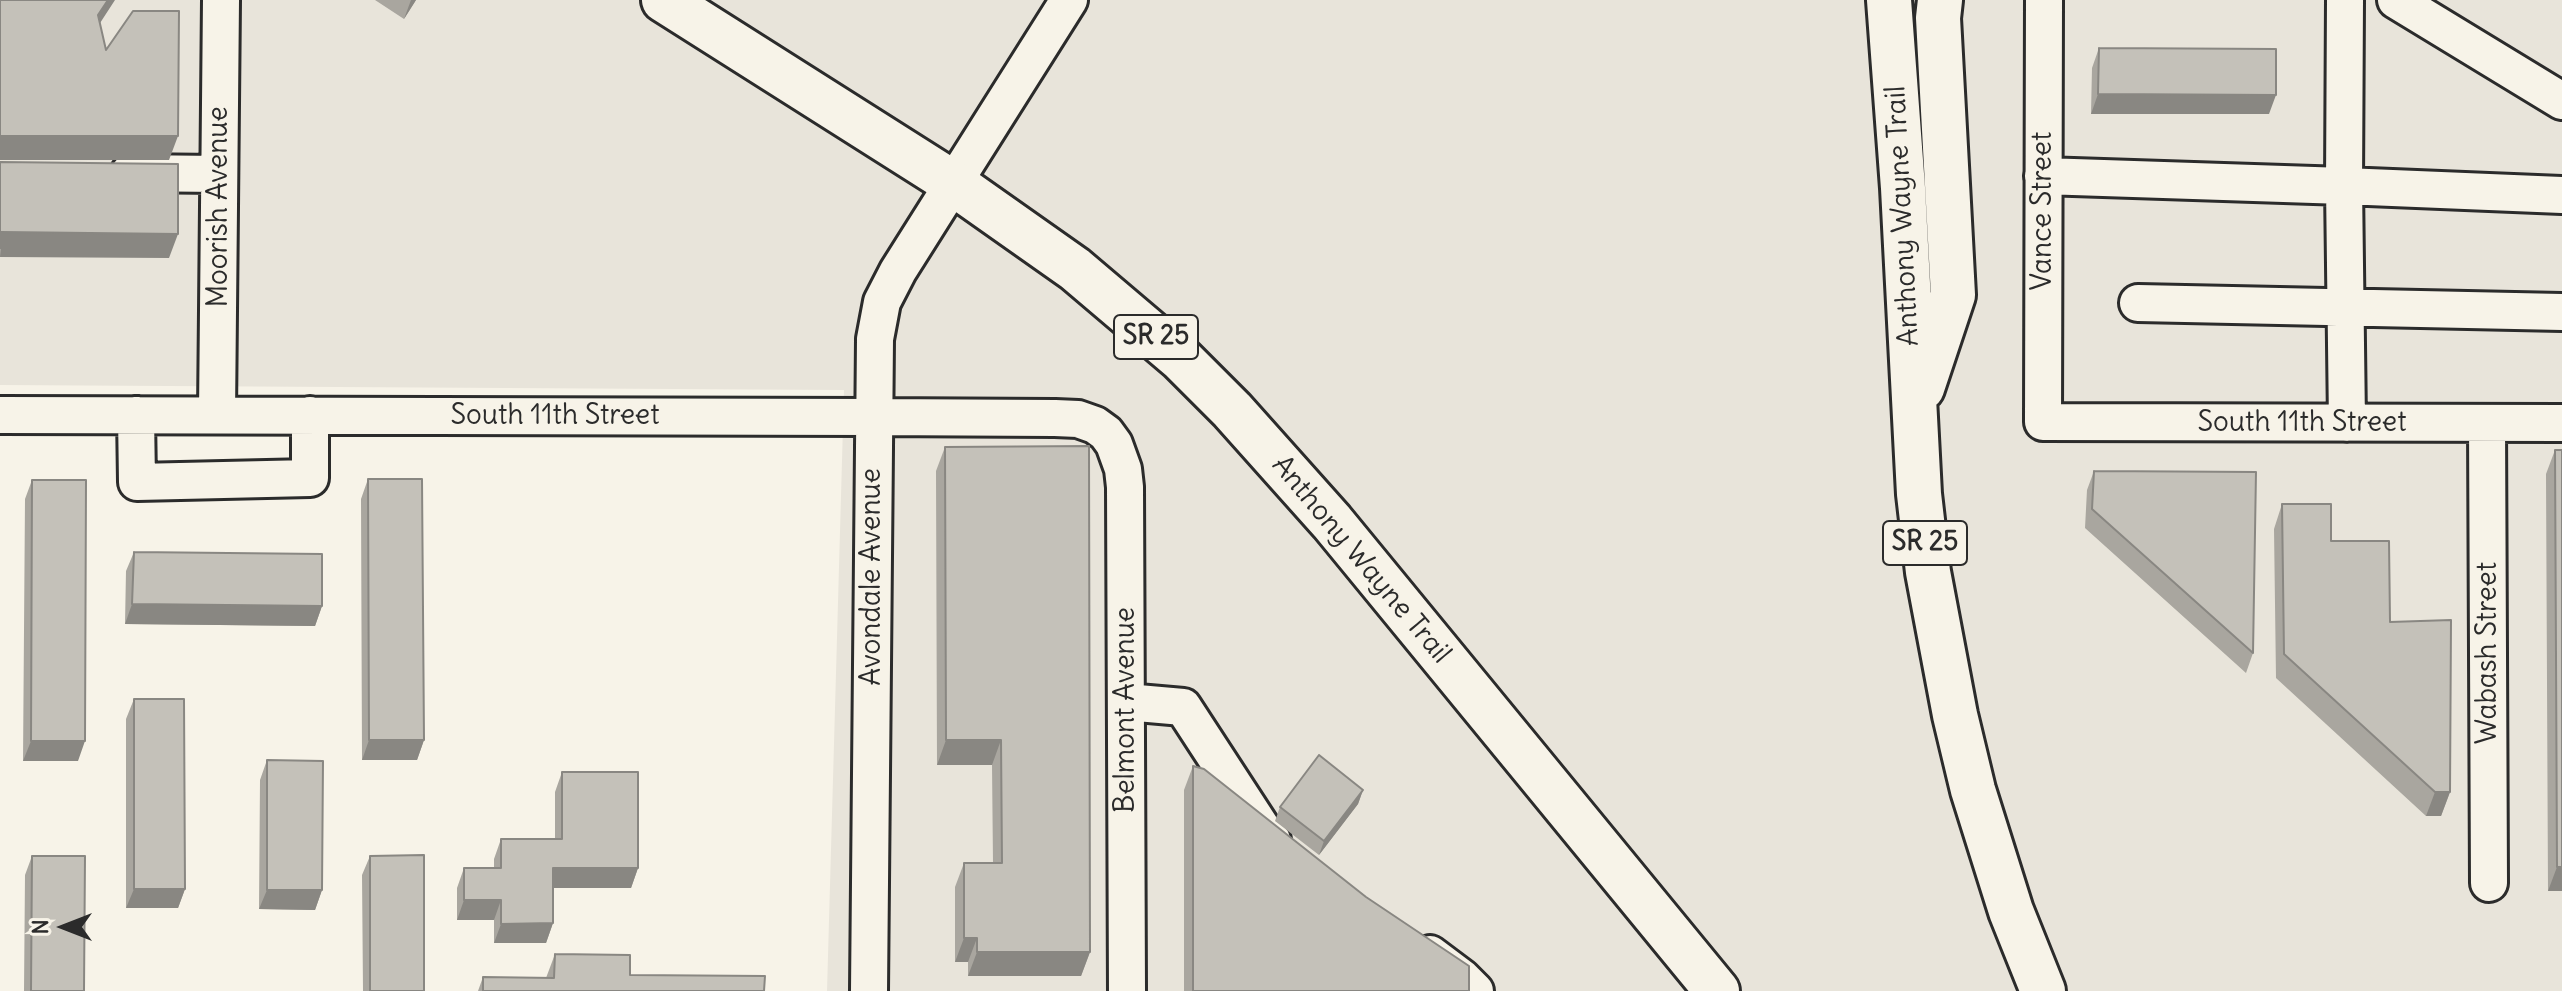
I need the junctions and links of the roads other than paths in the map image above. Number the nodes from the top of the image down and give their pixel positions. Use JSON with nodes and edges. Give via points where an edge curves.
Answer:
{"nodes":[{"id":1,"x":221,"y":0,"type":"edge"},
{"id":2,"x":664,"y":0,"type":"edge"},
{"id":3,"x":1069,"y":0,"type":"edge"},
{"id":4,"x":1889,"y":0,"type":"edge"},
{"id":5,"x":1940,"y":0,"type":"edge"},
{"id":6,"x":2044,"y":0,"type":"edge"},
{"id":7,"x":2345,"y":0,"type":"edge"},
{"id":8,"x":2396,"y":0,"type":"edge"},
{"id":9,"x":2562,"y":101,"type":"edge"},
{"id":10,"x":94,"y":173,"type":"edge"},
{"id":11,"x":219,"y":174,"type":"junction"},
{"id":12,"x":2043,"y":176,"type":"junction"},
{"id":13,"x":953,"y":183,"type":"junction"},
{"id":14,"x":2344,"y":186,"type":"junction"},
{"id":15,"x":2562,"y":195,"type":"edge"},
{"id":16,"x":2138,"y":303,"type":"dead end"},
{"id":17,"x":2345,"y":307,"type":"junction"},
{"id":18,"x":2562,"y":312,"type":"edge"},
{"id":19,"x":1915,"y":409,"type":"junction"},
{"id":20,"x":217,"y":414,"type":"junction"},
{"id":21,"x":0,"y":415,"type":"edge"},
{"id":22,"x":136,"y":415,"type":"junction"},
{"id":23,"x":310,"y":415,"type":"junction"},
{"id":24,"x":873,"y":417,"type":"junction"},
{"id":25,"x":2043,"y":422,"type":"joint"},
{"id":26,"x":2347,"y":423,"type":"junction"},
{"id":27,"x":2487,"y":423,"type":"junction"},
{"id":28,"x":2562,"y":423,"type":"edge"},
{"id":29,"x":1106,"y":433,"type":"joint"},
{"id":30,"x":1126,"y":702,"type":"junction"},
{"id":31,"x":1305,"y":864,"type":"edge"},
{"id":32,"x":2489,"y":883,"type":"dead end"},
{"id":33,"x":1403,"y":935,"type":"edge"},
{"id":34,"x":869,"y":991,"type":"edge"},
{"id":35,"x":1127,"y":991,"type":"edge"},
{"id":36,"x":1475,"y":991,"type":"edge"},
{"id":37,"x":1717,"y":991,"type":"edge"},
{"id":38,"x":2043,"y":991,"type":"edge"}],
"edges":[{"from":1,"to":11,"type":"street","name":"Moorish Avenue"},
{"from":2,"to":13,"type":"main road","number":"SR 25"},
{"from":3,"to":13,"type":"street","name":"Avondale Avenue"},
{"from":4,"to":19,"type":"main road","name":"Anthony Wayne Trail","number":"SR 25"},
{"from":5,"to":19,"type":"main road","via":[[1953,295]]},
{"from":6,"to":12,"type":"street","name":"Vance Street"},
{"from":7,"to":14,"type":"street"},
{"from":8,"to":9,"type":"street"},
{"from":10,"to":11,"type":"street"},
{"from":11,"to":20,"type":"street","name":"Moorish Avenue"},
{"from":12,"to":14,"type":"street"},
{"from":12,"to":25,"type":"street","name":"Vance Street"},
{"from":13,"to":24,"type":"street","name":"Avondale Avenue","via":[[882,302],[875,339]]},
{"from":13,"to":37,"type":"main road","name":"Anthony Wayne Trail","number":"SR 25","via":[[1120,305],[1232,410],[1332,522]]},
{"from":14,"to":15,"type":"street"},
{"from":14,"to":17,"type":"street"},
{"from":16,"to":17,"type":"street"},
{"from":17,"to":18,"type":"street"},
{"from":17,"to":26,"type":"street"},
{"from":19,"to":38,"type":"main road","name":"Anthony Wayne Trail","number":"SR 25","via":[[1928,572],[1955,715],[1992,852]]},
{"from":20,"to":22,"type":"street","name":"South 11th Street"},
{"from":20,"to":23,"type":"street","name":"South 11th Street"},
{"from":21,"to":22,"type":"street","name":"South 11th Street"},
{"from":22,"to":23,"type":"street","via":[[137,482],[310,478]]},
{"from":23,"to":24,"type":"street","name":"South 11th Street"},
{"from":24,"to":29,"type":"street","name":"South 11th Street","via":[[1078,419]]},
{"from":24,"to":34,"type":"street","name":"Avondale Avenue"},
{"from":25,"to":26,"type":"street","name":"South 11th Street"},
{"from":26,"to":27,"type":"street","name":"South 11th Street"},
{"from":27,"to":28,"type":"street","name":"South 11th Street"},
{"from":27,"to":32,"type":"street","name":"Wabash Street"},
{"from":29,"to":30,"type":"street","name":"Belmont Avenue","via":[[1120,459],[1125,487]]},
{"from":30,"to":31,"type":"street","via":[[1183,707],[1267,836]]},
{"from":30,"to":35,"type":"street","name":"Belmont Avenue"},
{"from":33,"to":36,"type":"street"}]}
